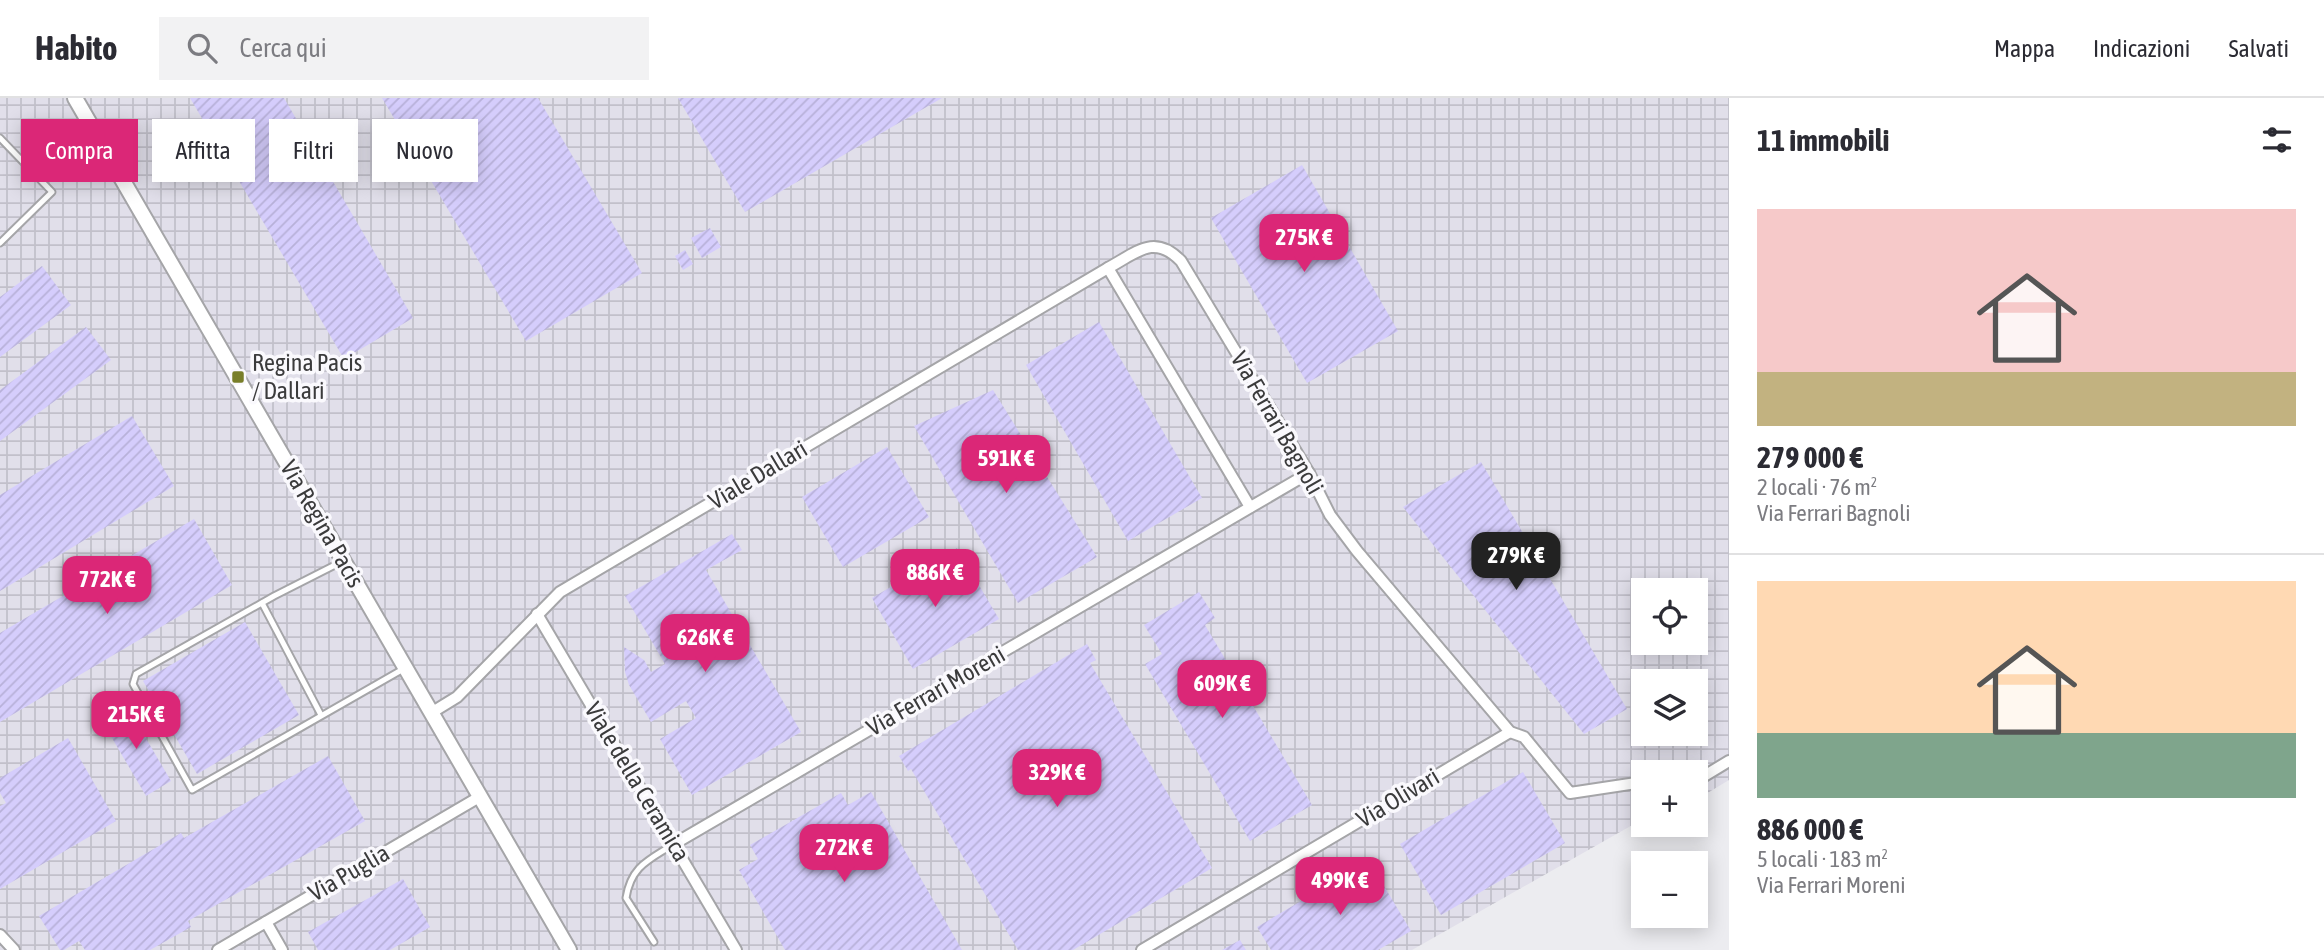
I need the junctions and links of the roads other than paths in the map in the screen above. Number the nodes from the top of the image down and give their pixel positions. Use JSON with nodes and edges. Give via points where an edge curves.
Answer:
{"nodes":[{"id":1,"x":75,"y":98,"type":"edge"},
{"id":2,"x":0,"y":138,"type":"edge"},
{"id":3,"x":0,"y":243,"type":"edge"},
{"id":4,"x":1108,"y":268,"type":"junction"},
{"id":5,"x":1309,"y":473,"type":"junction"},
{"id":6,"x":1250,"y":507,"type":"junction"},
{"id":7,"x":343,"y":561,"type":"junction"},
{"id":8,"x":262,"y":603,"type":"junction"},
{"id":9,"x":537,"y":614,"type":"junction"},
{"id":10,"x":405,"y":668,"type":"junction"},
{"id":11,"x":431,"y":713,"type":"junction"},
{"id":12,"x":321,"y":715,"type":"junction"},
{"id":13,"x":1510,"y":732,"type":"junction"},
{"id":14,"x":1729,"y":761,"type":"edge"},
{"id":15,"x":1708,"y":774,"type":"edge"},
{"id":16,"x":1631,"y":784,"type":"edge"},
{"id":17,"x":481,"y":796,"type":"junction"},
{"id":18,"x":674,"y":845,"type":"junction"},
{"id":19,"x":266,"y":922,"type":"junction"},
{"id":20,"x":0,"y":935,"type":"edge"},
{"id":21,"x":654,"y":942,"type":"dead end"},
{"id":22,"x":15,"y":950,"type":"edge"},
{"id":23,"x":218,"y":950,"type":"edge"},
{"id":24,"x":282,"y":950,"type":"edge"},
{"id":25,"x":569,"y":950,"type":"edge"},
{"id":26,"x":736,"y":950,"type":"edge"},
{"id":27,"x":1142,"y":950,"type":"edge"}],
"edges":[{"from":1,"to":7,"type":"street","name":"Via Regina Pacis"},
{"from":2,"to":3,"type":"lane","via":[[52,192]]},
{"from":4,"to":5,"type":"street","name":"Via Ferrari Bagnoli","via":[[1149,246],[1162,246],[1181,261]]},
{"from":4,"to":6,"type":"street"},
{"from":4,"to":9,"type":"street","name":"Viale Dallari","via":[[560,592]]},
{"from":5,"to":6,"type":"street","name":"Via Ferrari Moreni"},
{"from":5,"to":13,"type":"street","name":"Via Ferrari Bagnoli","via":[[1330,515],[1357,551]]},
{"from":6,"to":18,"type":"street","name":"Via Ferrari Moreni"},
{"from":7,"to":8,"type":"lane"},
{"from":7,"to":10,"type":"street","name":"Via Regina Pacis"},
{"from":8,"to":12,"type":"lane"},
{"from":8,"to":12,"type":"lane","via":[[136,674],[133,684],[192,790]]},
{"from":9,"to":11,"type":"street","name":"Viale Dallari","via":[[457,697]]},
{"from":9,"to":18,"type":"street","name":"Viale della Ceramica"},
{"from":10,"to":11,"type":"street","name":"Via Regina Pacis"},
{"from":10,"to":12,"type":"lane"},
{"from":11,"to":17,"type":"street","name":"Via Regina Pacis"},
{"from":13,"to":16,"type":"street","name":"Via Ferrari Bagnoli","via":[[1524,737],[1570,793]]},
{"from":13,"to":27,"type":"street","name":"Via Olivari"},
{"from":14,"to":15,"type":"street"},
{"from":17,"to":19,"type":"street","name":"Via Puglia"},
{"from":17,"to":25,"type":"street","name":"Via Regina Pacis"},
{"from":18,"to":21,"type":"lane","name":"Via Ferrari Moreni","via":[[634,872],[628,885],[626,898]]},
{"from":18,"to":26,"type":"street","name":"Viale della Ceramica"},
{"from":19,"to":23,"type":"street","name":"Via Puglia"},
{"from":19,"to":24,"type":"street"},
{"from":20,"to":22,"type":"street"}]}
